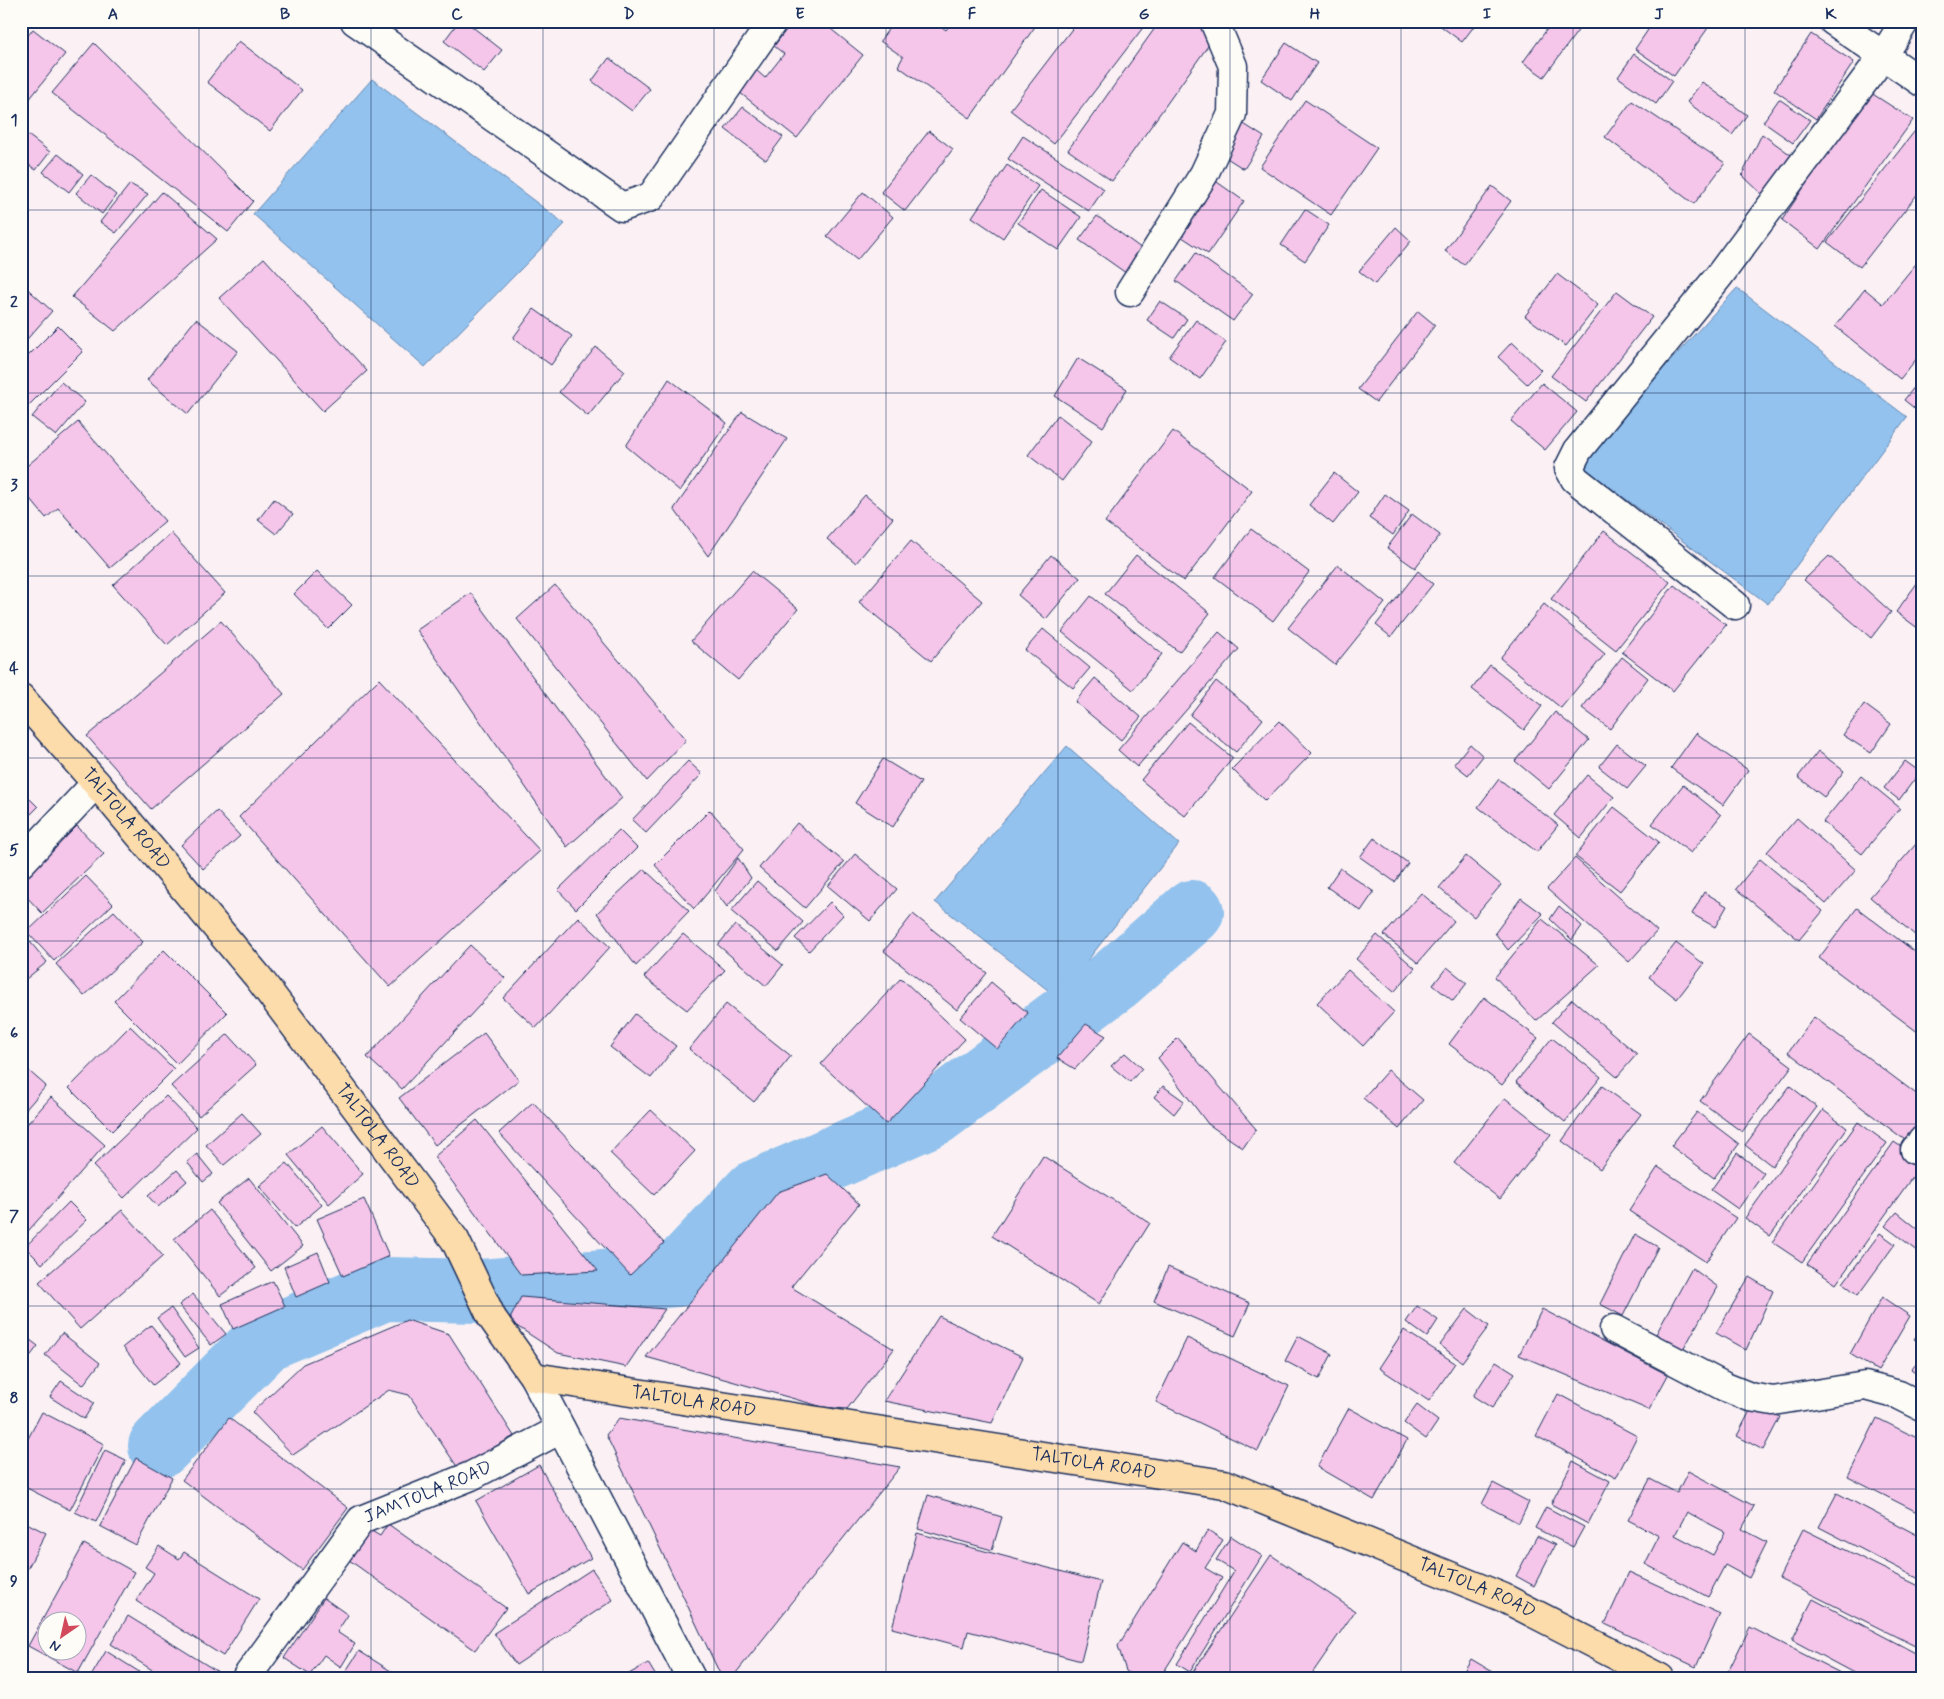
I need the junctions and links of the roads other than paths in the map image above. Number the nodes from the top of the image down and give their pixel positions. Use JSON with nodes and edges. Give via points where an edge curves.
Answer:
{"nodes":[{"id":1,"x":355,"y":21,"type":"edge"},
{"id":2,"x":773,"y":21,"type":"edge"},
{"id":3,"x":1214,"y":21,"type":"edge"},
{"id":4,"x":1833,"y":21,"type":"edge"},
{"id":5,"x":1906,"y":21,"type":"edge"},
{"id":6,"x":1883,"y":56,"type":"junction"},
{"id":7,"x":1923,"y":83,"type":"edge"},
{"id":8,"x":1130,"y":292,"type":"dead end"},
{"id":9,"x":1735,"y":605,"type":"dead end"},
{"id":10,"x":21,"y":698,"type":"edge"},
{"id":11,"x":96,"y":783,"type":"junction"},
{"id":12,"x":21,"y":862,"type":"edge"},
{"id":13,"x":1614,"y":1329,"type":"dead end"},
{"id":14,"x":534,"y":1377,"type":"junction"},
{"id":15,"x":1923,"y":1407,"type":"edge"},
{"id":16,"x":561,"y":1429,"type":"junction"},
{"id":17,"x":246,"y":1678,"type":"edge"},
{"id":18,"x":691,"y":1678,"type":"edge"},
{"id":19,"x":1660,"y":1678,"type":"edge"}],
"edges":[{"from":1,"to":2,"type":"street","via":[[622,207],[651,197]]},
{"from":3,"to":8,"type":"street","via":[[1233,66],[1232,114],[1204,174]]},
{"from":4,"to":6,"type":"street"},
{"from":5,"to":6,"type":"street"},
{"from":6,"to":7,"type":"street"},
{"from":6,"to":9,"type":"street","via":[[1719,276],[1578,450],[1569,468],[1575,479]]},
{"from":10,"to":11,"type":"main road","name":"TALTOLA ROAD"},
{"from":11,"to":12,"type":"street"},
{"from":11,"to":14,"type":"main road","name":"TALTOLA ROAD","via":[[258,977],[455,1240],[492,1318]]},
{"from":13,"to":15,"type":"street","via":[[1750,1397],[1773,1401],[1865,1386],[1899,1395]]},
{"from":14,"to":16,"type":"street"},
{"from":14,"to":19,"type":"main road","name":"TALTOLA ROAD","via":[[1224,1484],[1502,1597]]},
{"from":16,"to":17,"type":"street","name":"JAMTOLA ROAD","via":[[471,1476],[361,1520]]},
{"from":16,"to":18,"type":"street"}]}
